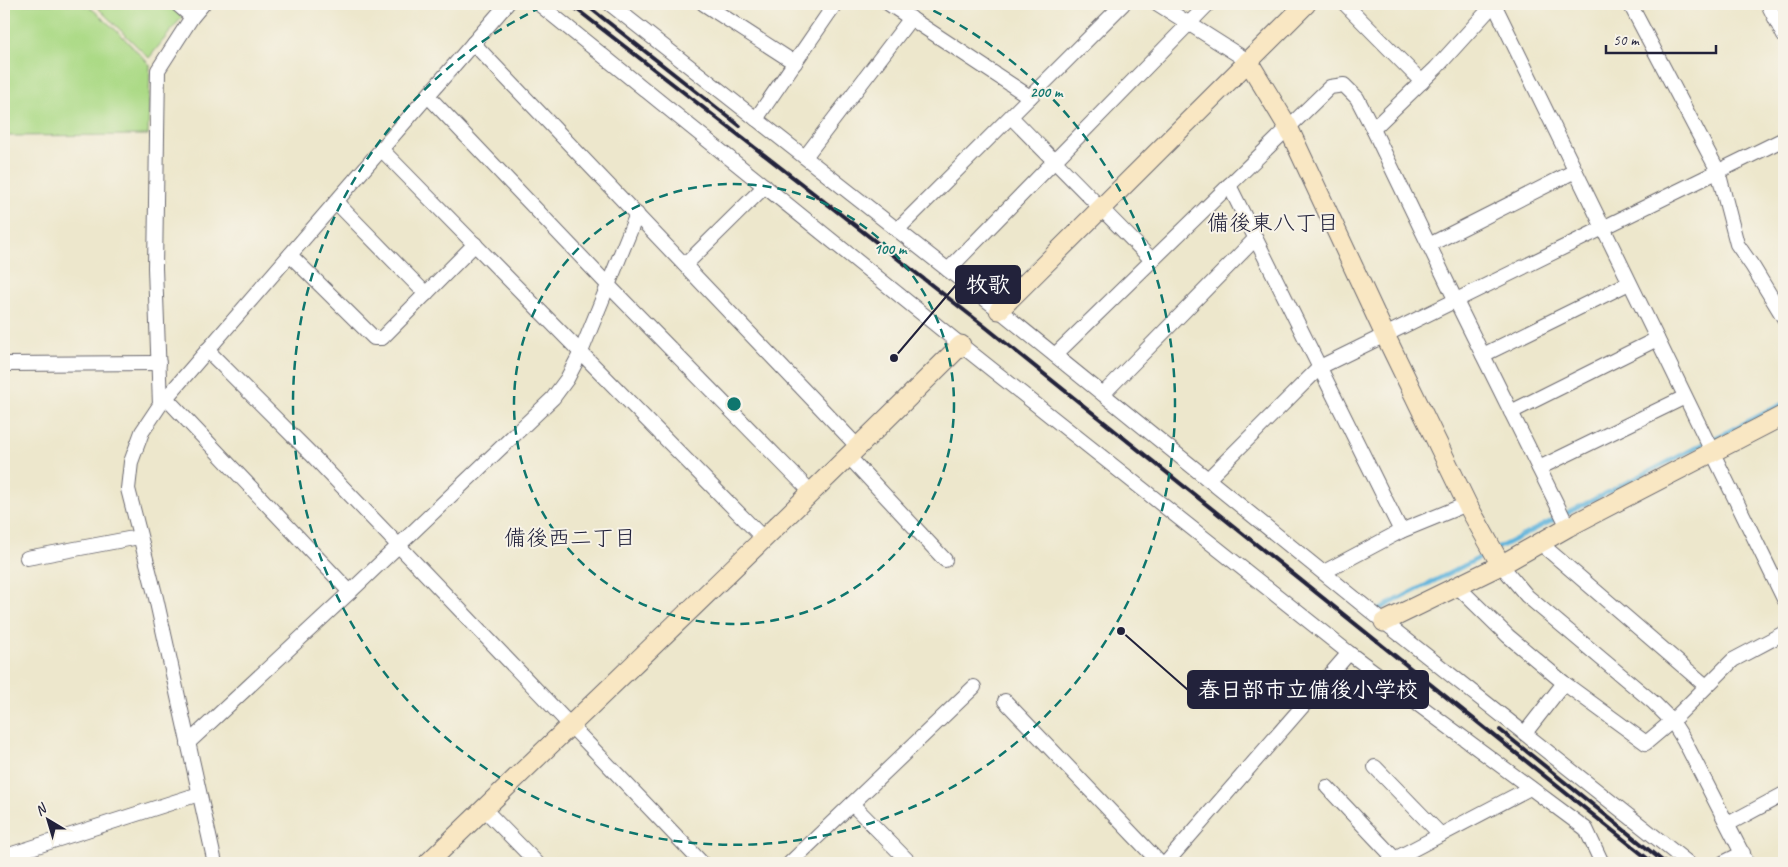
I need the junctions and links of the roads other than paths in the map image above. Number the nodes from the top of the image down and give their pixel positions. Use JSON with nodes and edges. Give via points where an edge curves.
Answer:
{"nodes":[{"id":1,"x":177,"y":4,"type":"edge"},
{"id":2,"x":203,"y":4,"type":"edge"},
{"id":3,"x":507,"y":4,"type":"edge"},
{"id":4,"x":539,"y":4,"type":"edge"},
{"id":5,"x":610,"y":4,"type":"edge"},
{"id":6,"x":704,"y":4,"type":"edge"},
{"id":7,"x":835,"y":4,"type":"edge"},
{"id":8,"x":889,"y":4,"type":"edge"},
{"id":9,"x":1123,"y":4,"type":"edge"},
{"id":10,"x":1158,"y":4,"type":"edge"},
{"id":11,"x":1208,"y":4,"type":"edge"},
{"id":12,"x":1306,"y":4,"type":"edge"},
{"id":13,"x":1345,"y":4,"type":"edge"},
{"id":14,"x":1494,"y":4,"type":"edge"},
{"id":15,"x":1630,"y":4,"type":"edge"},
{"id":16,"x":1768,"y":4,"type":"edge"},
{"id":17,"x":192,"y":17,"type":"junction"},
{"id":18,"x":910,"y":18,"type":"junction"},
{"id":19,"x":1188,"y":24,"type":"junction"},
{"id":20,"x":1784,"y":36,"type":"edge"},
{"id":21,"x":473,"y":43,"type":"junction"},
{"id":22,"x":1248,"y":62,"type":"junction"},
{"id":23,"x":795,"y":63,"type":"junction"},
{"id":24,"x":1422,"y":82,"type":"junction"},
{"id":25,"x":428,"y":96,"type":"junction"},
{"id":26,"x":1030,"y":97,"type":"junction"},
{"id":27,"x":1011,"y":116,"type":"junction"},
{"id":28,"x":756,"y":119,"type":"junction"},
{"id":29,"x":1288,"y":127,"type":"junction"},
{"id":30,"x":1373,"y":129,"type":"junction"},
{"id":31,"x":1784,"y":139,"type":"edge"},
{"id":32,"x":382,"y":149,"type":"junction"},
{"id":33,"x":805,"y":158,"type":"junction"},
{"id":34,"x":1054,"y":162,"type":"junction"},
{"id":35,"x":1576,"y":171,"type":"junction"},
{"id":36,"x":1718,"y":171,"type":"junction"},
{"id":37,"x":1229,"y":185,"type":"junction"},
{"id":38,"x":765,"y":186,"type":"junction"},
{"id":39,"x":336,"y":202,"type":"junction"},
{"id":40,"x":1100,"y":209,"type":"junction"},
{"id":41,"x":637,"y":214,"type":"junction"},
{"id":42,"x":1603,"y":227,"type":"junction"},
{"id":43,"x":897,"y":230,"type":"junction"},
{"id":44,"x":1256,"y":238,"type":"junction"},
{"id":45,"x":475,"y":244,"type":"junction"},
{"id":46,"x":1429,"y":245,"type":"junction"},
{"id":47,"x":290,"y":255,"type":"junction"},
{"id":48,"x":1152,"y":260,"type":"junction"},
{"id":49,"x":685,"y":264,"type":"junction"},
{"id":50,"x":948,"y":270,"type":"junction"},
{"id":51,"x":1629,"y":283,"type":"junction"},
{"id":52,"x":608,"y":285,"type":"junction"},
{"id":53,"x":426,"y":294,"type":"junction"},
{"id":54,"x":1456,"y":301,"type":"junction"},
{"id":55,"x":998,"y":310,"type":"junction"},
{"id":56,"x":1784,"y":318,"type":"edge"},
{"id":57,"x":1385,"y":335,"type":"junction"},
{"id":58,"x":1657,"y":339,"type":"junction"},
{"id":59,"x":961,"y":345,"type":"junction"},
{"id":60,"x":207,"y":350,"type":"junction"},
{"id":61,"x":581,"y":352,"type":"junction"},
{"id":62,"x":1055,"y":355,"type":"junction"},
{"id":63,"x":1483,"y":355,"type":"junction"},
{"id":64,"x":158,"y":363,"type":"junction"},
{"id":65,"x":4,"y":364,"type":"edge"},
{"id":66,"x":1320,"y":367,"type":"junction"},
{"id":67,"x":1103,"y":394,"type":"junction"},
{"id":68,"x":1685,"y":397,"type":"junction"},
{"id":69,"x":163,"y":402,"type":"junction"},
{"id":70,"x":1511,"y":412,"type":"junction"},
{"id":71,"x":1784,"y":415,"type":"edge"},
{"id":72,"x":854,"y":452,"type":"junction"},
{"id":73,"x":1712,"y":452,"type":"junction"},
{"id":74,"x":1539,"y":468,"type":"junction"},
{"id":75,"x":1209,"y":478,"type":"junction"},
{"id":76,"x":812,"y":493,"type":"junction"},
{"id":77,"x":1467,"y":504,"type":"junction"},
{"id":78,"x":1568,"y":527,"type":"junction"},
{"id":79,"x":1401,"y":531,"type":"junction"},
{"id":80,"x":139,"y":537,"type":"junction"},
{"id":81,"x":764,"y":539,"type":"junction"},
{"id":82,"x":1540,"y":543,"type":"junction"},
{"id":83,"x":397,"y":545,"type":"junction"},
{"id":84,"x":27,"y":558,"type":"dead end"},
{"id":85,"x":945,"y":560,"type":"dead end"},
{"id":86,"x":1501,"y":565,"type":"junction"},
{"id":87,"x":1324,"y":572,"type":"junction"},
{"id":88,"x":1458,"y":586,"type":"junction"},
{"id":89,"x":350,"y":592,"type":"junction"},
{"id":90,"x":1784,"y":600,"type":"edge"},
{"id":91,"x":1384,"y":622,"type":"junction"},
{"id":92,"x":1784,"y":633,"type":"edge"},
{"id":93,"x":1349,"y":653,"type":"junction"},
{"id":94,"x":1564,"y":683,"type":"junction"},
{"id":95,"x":1706,"y":686,"type":"junction"},
{"id":96,"x":974,"y":688,"type":"dead end"},
{"id":97,"x":1005,"y":701,"type":"dead end"},
{"id":98,"x":1672,"y":721,"type":"junction"},
{"id":99,"x":569,"y":726,"type":"junction"},
{"id":100,"x":1525,"y":733,"type":"junction"},
{"id":101,"x":188,"y":743,"type":"junction"},
{"id":102,"x":1375,"y":767,"type":"dead end"},
{"id":103,"x":1328,"y":787,"type":"dead end"},
{"id":104,"x":1530,"y":788,"type":"junction"},
{"id":105,"x":199,"y":794,"type":"junction"},
{"id":106,"x":1784,"y":794,"type":"edge"},
{"id":107,"x":852,"y":804,"type":"junction"},
{"id":108,"x":484,"y":809,"type":"junction"},
{"id":109,"x":1728,"y":824,"type":"junction"},
{"id":110,"x":1441,"y":835,"type":"junction"},
{"id":111,"x":8,"y":854,"type":"edge"},
{"id":112,"x":1745,"y":858,"type":"edge"},
{"id":113,"x":1391,"y":861,"type":"edge"},
{"id":114,"x":215,"y":863,"type":"edge"},
{"id":115,"x":428,"y":863,"type":"edge"},
{"id":116,"x":537,"y":863,"type":"edge"},
{"id":117,"x":702,"y":863,"type":"edge"},
{"id":118,"x":790,"y":863,"type":"edge"},
{"id":119,"x":910,"y":863,"type":"edge"},
{"id":120,"x":1160,"y":863,"type":"edge"},
{"id":121,"x":1166,"y":863,"type":"edge"},
{"id":122,"x":1602,"y":863,"type":"edge"},
{"id":123,"x":1688,"y":863,"type":"edge"},
{"id":124,"x":1723,"y":863,"type":"edge"}],
"edges":[{"from":1,"to":17,"type":"street"},
{"from":2,"to":17,"type":"street"},
{"from":3,"to":21,"type":"street"},
{"from":4,"to":38,"type":"street"},
{"from":5,"to":28,"type":"street"},
{"from":6,"to":23,"type":"street"},
{"from":7,"to":23,"type":"street"},
{"from":8,"to":18,"type":"street"},
{"from":9,"to":26,"type":"street"},
{"from":10,"to":19,"type":"street"},
{"from":11,"to":19,"type":"street"},
{"from":12,"to":22,"type":"street"},
{"from":13,"to":24,"type":"street"},
{"from":14,"to":24,"type":"street"},
{"from":14,"to":35,"type":"street"},
{"from":15,"to":36,"type":"street"},
{"from":16,"to":20,"type":"street"},
{"from":17,"to":64,"type":"street","via":[[158,70],[155,268]]},
{"from":18,"to":26,"type":"street"},
{"from":18,"to":33,"type":"street"},
{"from":19,"to":22,"type":"street"},
{"from":19,"to":34,"type":"street"},
{"from":21,"to":25,"type":"street"},
{"from":21,"to":41,"type":"street"},
{"from":22,"to":29,"type":"street"},
{"from":22,"to":40,"type":"street"},
{"from":23,"to":28,"type":"street"},
{"from":24,"to":30,"type":"street"},
{"from":25,"to":32,"type":"street"},
{"from":25,"to":52,"type":"street"},
{"from":26,"to":27,"type":"street"},
{"from":27,"to":34,"type":"street"},
{"from":27,"to":43,"type":"street"},
{"from":28,"to":33,"type":"street"},
{"from":29,"to":30,"type":"street","via":[[1330,87],[1344,86],[1357,98]]},
{"from":29,"to":37,"type":"street"},
{"from":29,"to":57,"type":"street"},
{"from":30,"to":46,"type":"street"},
{"from":31,"to":36,"type":"street"},
{"from":32,"to":39,"type":"street"},
{"from":32,"to":45,"type":"street"},
{"from":33,"to":43,"type":"street"},
{"from":34,"to":40,"type":"street"},
{"from":34,"to":50,"type":"street"},
{"from":35,"to":42,"type":"street"},
{"from":35,"to":46,"type":"street"},
{"from":36,"to":42,"type":"street"},
{"from":36,"to":56,"type":"street","via":[[1737,244]]},
{"from":37,"to":44,"type":"street"},
{"from":37,"to":48,"type":"street"},
{"from":38,"to":49,"type":"street"},
{"from":38,"to":59,"type":"street"},
{"from":39,"to":47,"type":"street"},
{"from":39,"to":53,"type":"street"},
{"from":40,"to":48,"type":"street"},
{"from":40,"to":55,"type":"street"},
{"from":41,"to":49,"type":"street"},
{"from":41,"to":52,"type":"street"},
{"from":42,"to":51,"type":"street"},
{"from":42,"to":54,"type":"street"},
{"from":43,"to":50,"type":"street"},
{"from":44,"to":66,"type":"street"},
{"from":44,"to":67,"type":"street"},
{"from":45,"to":53,"type":"street"},
{"from":45,"to":61,"type":"street"},
{"from":46,"to":54,"type":"street"},
{"from":47,"to":53,"type":"street","via":[[374,338],[382,338]]},
{"from":47,"to":60,"type":"street"},
{"from":48,"to":62,"type":"street"},
{"from":49,"to":72,"type":"street"},
{"from":50,"to":55,"type":"street"},
{"from":51,"to":58,"type":"street"},
{"from":51,"to":63,"type":"street"},
{"from":52,"to":61,"type":"street"},
{"from":52,"to":76,"type":"street"},
{"from":54,"to":57,"type":"street"},
{"from":54,"to":63,"type":"street"},
{"from":55,"to":62,"type":"street"},
{"from":57,"to":66,"type":"street"},
{"from":57,"to":77,"type":"street"},
{"from":58,"to":68,"type":"street"},
{"from":58,"to":70,"type":"street"},
{"from":59,"to":72,"type":"street"},
{"from":59,"to":93,"type":"street"},
{"from":60,"to":69,"type":"street"},
{"from":60,"to":83,"type":"street"},
{"from":61,"to":81,"type":"street"},
{"from":61,"to":83,"type":"street","via":[[553,398]]},
{"from":62,"to":67,"type":"street"},
{"from":63,"to":70,"type":"street"},
{"from":64,"to":65,"type":"street"},
{"from":64,"to":69,"type":"street"},
{"from":66,"to":75,"type":"street"},
{"from":66,"to":79,"type":"street"},
{"from":67,"to":75,"type":"street"},
{"from":68,"to":73,"type":"street"},
{"from":68,"to":74,"type":"street"},
{"from":69,"to":80,"type":"street","via":[[142,432],[131,462],[128,489]]},
{"from":69,"to":89,"type":"street"},
{"from":70,"to":74,"type":"street"},
{"from":71,"to":73,"type":"street"},
{"from":72,"to":76,"type":"street"},
{"from":72,"to":85,"type":"street"},
{"from":73,"to":78,"type":"street"},
{"from":73,"to":90,"type":"street"},
{"from":74,"to":78,"type":"street"},
{"from":75,"to":87,"type":"street"},
{"from":76,"to":81,"type":"street"},
{"from":77,"to":79,"type":"street"},
{"from":77,"to":86,"type":"street"},
{"from":78,"to":82,"type":"street"},
{"from":79,"to":87,"type":"street"},
{"from":80,"to":84,"type":"street"},
{"from":80,"to":101,"type":"street"},
{"from":81,"to":99,"type":"street"},
{"from":82,"to":86,"type":"street"},
{"from":82,"to":95,"type":"street"},
{"from":83,"to":89,"type":"street"},
{"from":83,"to":99,"type":"street"},
{"from":86,"to":88,"type":"street"},
{"from":86,"to":98,"type":"street","via":[[1527,596]]},
{"from":87,"to":91,"type":"street"},
{"from":88,"to":91,"type":"street"},
{"from":88,"to":94,"type":"street","via":[[1508,636]]},
{"from":89,"to":101,"type":"street"},
{"from":91,"to":100,"type":"street"},
{"from":92,"to":95,"type":"street","via":[[1733,660]]},
{"from":93,"to":104,"type":"street"},
{"from":93,"to":121,"type":"street"},
{"from":94,"to":98,"type":"street","via":[[1646,743]]},
{"from":94,"to":100,"type":"street"},
{"from":95,"to":98,"type":"street"},
{"from":96,"to":107,"type":"street"},
{"from":97,"to":120,"type":"street"},
{"from":98,"to":109,"type":"street"},
{"from":99,"to":108,"type":"street"},
{"from":99,"to":117,"type":"street"},
{"from":100,"to":123,"type":"street"},
{"from":101,"to":105,"type":"street"},
{"from":102,"to":110,"type":"street"},
{"from":103,"to":113,"type":"street"},
{"from":104,"to":110,"type":"street"},
{"from":104,"to":122,"type":"street","via":[[1586,829]]},
{"from":105,"to":111,"type":"street"},
{"from":105,"to":114,"type":"street"},
{"from":106,"to":109,"type":"street"},
{"from":107,"to":118,"type":"street"},
{"from":107,"to":119,"type":"street"},
{"from":108,"to":115,"type":"street"},
{"from":108,"to":116,"type":"street"},
{"from":109,"to":112,"type":"street"},
{"from":110,"to":113,"type":"street"},
{"from":112,"to":124,"type":"street"}]}
